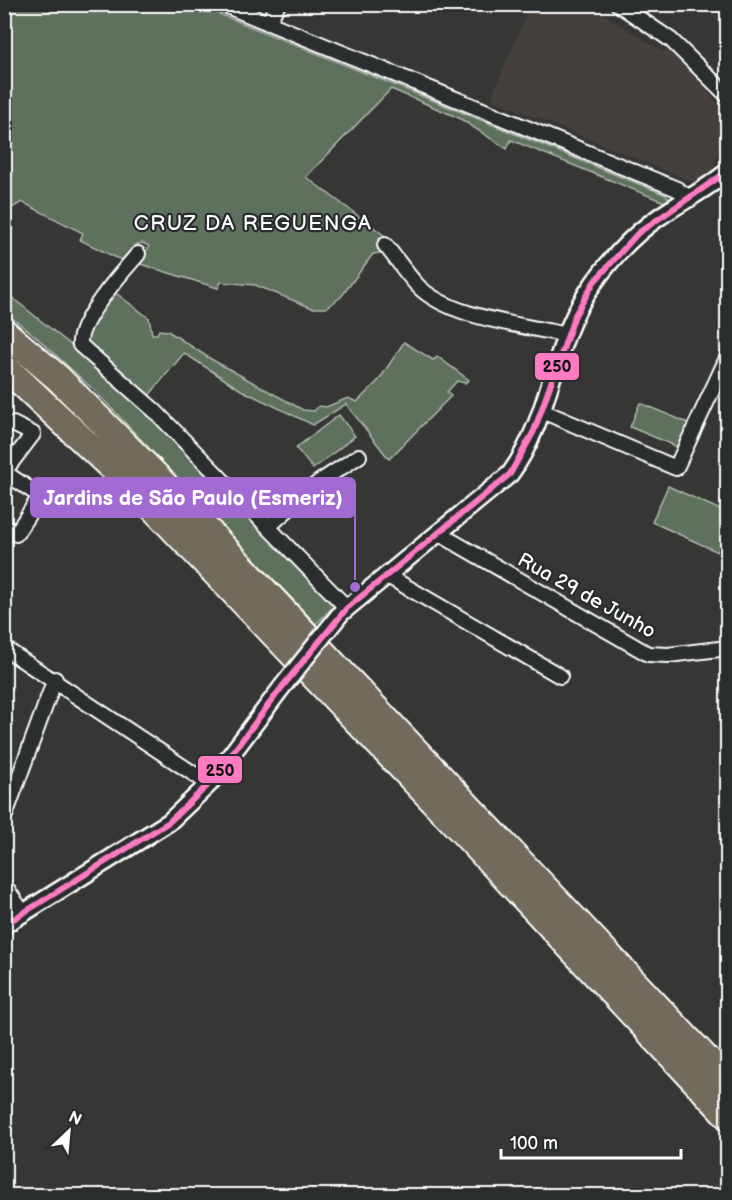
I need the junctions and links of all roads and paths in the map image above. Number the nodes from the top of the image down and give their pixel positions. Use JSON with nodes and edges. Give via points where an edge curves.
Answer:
{"nodes":[{"id":1,"x":222,"y":4,"type":"edge"},
{"id":2,"x":278,"y":4,"type":"edge"},
{"id":3,"x":618,"y":4,"type":"edge"},
{"id":4,"x":268,"y":23,"type":"junction"},
{"id":5,"x":728,"y":96,"type":"edge"},
{"id":6,"x":728,"y":171,"type":"edge"},
{"id":7,"x":691,"y":199,"type":"junction"},
{"id":8,"x":385,"y":245,"type":"dead end"},
{"id":9,"x":138,"y":254,"type":"dead end"},
{"id":10,"x":4,"y":332,"type":"edge"},
{"id":11,"x":567,"y":335,"type":"junction"},
{"id":12,"x":728,"y":356,"type":"edge"},
{"id":13,"x":4,"y":366,"type":"edge"},
{"id":14,"x":4,"y":383,"type":"edge"},
{"id":15,"x":48,"y":405,"type":"junction"},
{"id":16,"x":542,"y":411,"type":"junction"},
{"id":17,"x":13,"y":424,"type":"dead end"},
{"id":18,"x":358,"y":456,"type":"dead end"},
{"id":19,"x":4,"y":472,"type":"edge"},
{"id":20,"x":4,"y":526,"type":"edge"},
{"id":21,"x":269,"y":526,"type":"junction"},
{"id":22,"x":438,"y":533,"type":"junction"},
{"id":23,"x":386,"y":575,"type":"junction"},
{"id":24,"x":344,"y":610,"type":"junction"},
{"id":25,"x":4,"y":648,"type":"edge"},
{"id":26,"x":728,"y":648,"type":"edge"},
{"id":27,"x":560,"y":676,"type":"dead end"},
{"id":28,"x":55,"y":680,"type":"junction"},
{"id":29,"x":210,"y":784,"type":"junction"},
{"id":30,"x":4,"y":818,"type":"edge"},
{"id":31,"x":4,"y":885,"type":"edge"},
{"id":32,"x":24,"y":914,"type":"junction"},
{"id":33,"x":4,"y":925,"type":"edge"},
{"id":34,"x":728,"y":1082,"type":"edge"},
{"id":35,"x":728,"y":1116,"type":"edge"}],
"edges":[{"from":1,"to":4,"type":"street"},
{"from":2,"to":4,"type":"street"},
{"from":3,"to":5,"type":"street","via":[[671,40]]},
{"from":4,"to":7,"type":"street","via":[[677,189]]},
{"from":6,"to":7,"type":"street"},
{"from":7,"to":11,"type":"street","via":[[659,217],[627,243],[587,293]]},
{"from":8,"to":11,"type":"street","via":[[417,285],[453,308]]},
{"from":9,"to":21,"type":"street","via":[[98,303],[80,345],[155,411]]},
{"from":10,"to":34,"type":"highway","via":[[58,378],[150,470]]},
{"from":11,"to":16,"type":"street"},
{"from":12,"to":16,"type":"street","via":[[676,468]]},
{"from":13,"to":15,"type":"highway"},
{"from":14,"to":15,"type":"highway"},
{"from":15,"to":35,"type":"highway","via":[[142,496],[369,732]]},
{"from":16,"to":22,"type":"street","via":[[525,455],[510,474]]},
{"from":17,"to":19,"type":"street","via":[[33,434]]},
{"from":18,"to":21,"type":"street","via":[[320,482]]},
{"from":19,"to":20,"type":"street","via":[[39,496],[16,534]]},
{"from":21,"to":24,"type":"street"},
{"from":22,"to":23,"type":"street"},
{"from":22,"to":26,"type":"street","name":"Rua 29 de Junho","via":[[648,654]]},
{"from":23,"to":24,"type":"street"},
{"from":23,"to":27,"type":"street"},
{"from":24,"to":29,"type":"street","bridge":true},
{"from":25,"to":28,"type":"street"},
{"from":28,"to":29,"type":"street"},
{"from":28,"to":30,"type":"street"},
{"from":29,"to":32,"type":"street","via":[[169,822]]},
{"from":31,"to":32,"type":"street"},
{"from":32,"to":33,"type":"street"}]}
